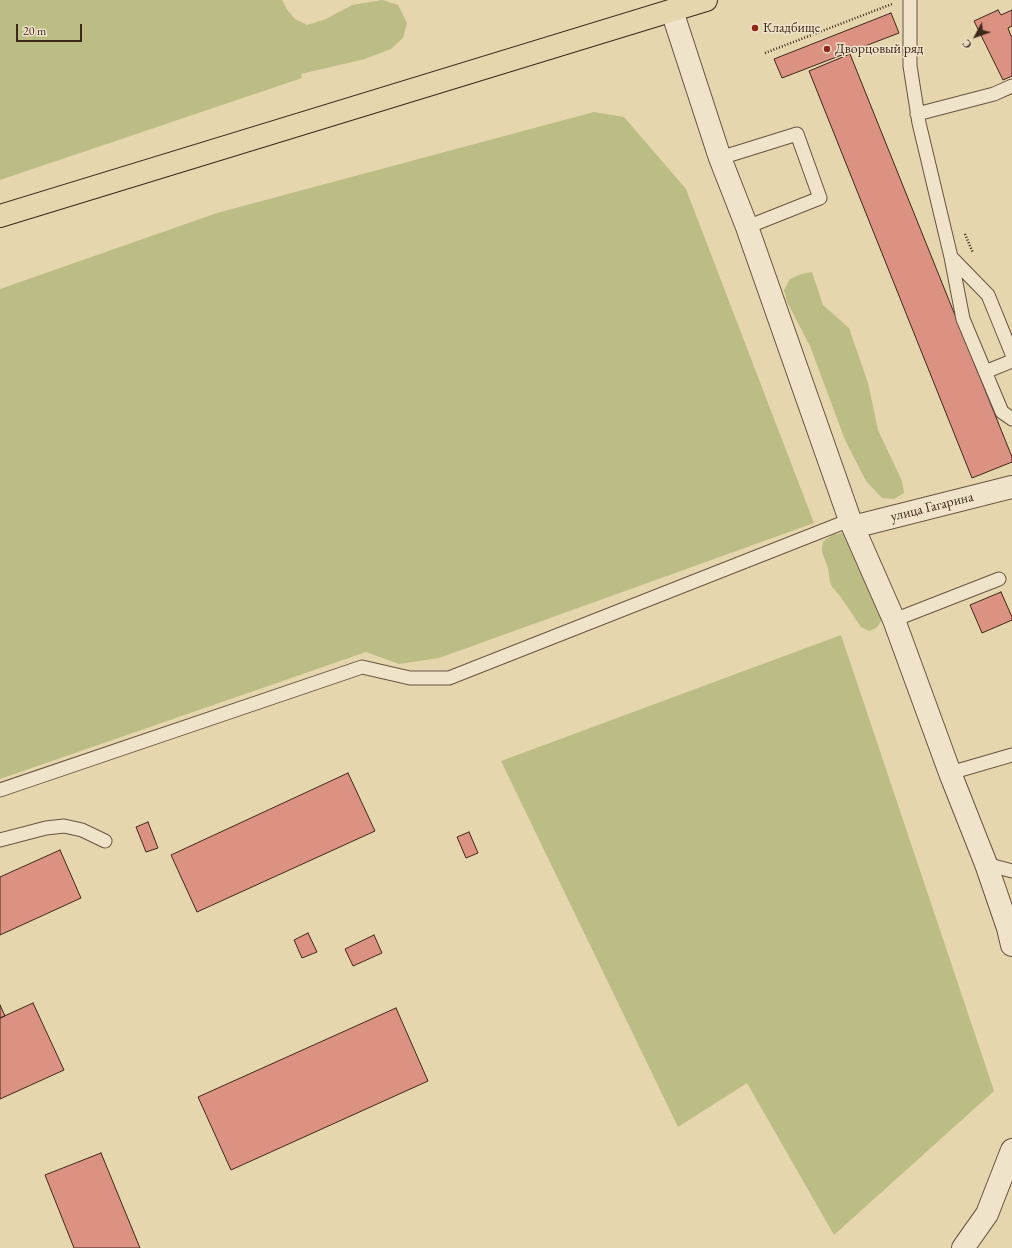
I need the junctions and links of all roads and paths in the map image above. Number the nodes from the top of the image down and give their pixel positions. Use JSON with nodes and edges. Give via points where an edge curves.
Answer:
{"nodes":[{"id":1,"x":706,"y":0,"type":"edge"},
{"id":2,"x":910,"y":0,"type":"edge"},
{"id":3,"x":895,"y":3,"type":"dead end"},
{"id":4,"x":672,"y":10,"type":"junction"},
{"id":5,"x":765,"y":53,"type":"dead end"},
{"id":6,"x":1012,"y":86,"type":"edge"},
{"id":7,"x":917,"y":114,"type":"junction"},
{"id":8,"x":720,"y":158,"type":"junction"},
{"id":9,"x":0,"y":216,"type":"edge"},
{"id":10,"x":746,"y":227,"type":"junction"},
{"id":11,"x":951,"y":257,"type":"junction"},
{"id":12,"x":1012,"y":354,"type":"edge"},
{"id":13,"x":1012,"y":361,"type":"edge"},
{"id":14,"x":985,"y":372,"type":"junction"},
{"id":15,"x":1012,"y":419,"type":"edge"},
{"id":16,"x":1012,"y":487,"type":"edge"},
{"id":17,"x":851,"y":523,"type":"junction"},
{"id":18,"x":1000,"y":579,"type":"dead end"},
{"id":19,"x":894,"y":620,"type":"junction"},
{"id":20,"x":1012,"y":755,"type":"edge"},
{"id":21,"x":950,"y":773,"type":"junction"},
{"id":22,"x":0,"y":790,"type":"edge"},
{"id":23,"x":0,"y":840,"type":"edge"},
{"id":24,"x":105,"y":841,"type":"dead end"},
{"id":25,"x":986,"y":864,"type":"junction"},
{"id":26,"x":1012,"y":871,"type":"edge"},
{"id":27,"x":1012,"y":945,"type":"edge"},
{"id":28,"x":1012,"y":1150,"type":"edge"},
{"id":29,"x":963,"y":1248,"type":"edge"}],
"edges":[{"from":1,"to":4,"type":"main road"},
{"from":2,"to":7,"type":"lane","via":[[910,66]]},
{"from":3,"to":5,"type":"path"},
{"from":4,"to":8,"type":"street"},
{"from":4,"to":9,"type":"main road"},
{"from":6,"to":7,"type":"lane","via":[[994,94]]},
{"from":7,"to":11,"type":"lane"},
{"from":8,"to":10,"type":"street"},
{"from":8,"to":10,"type":"lane","via":[[797,134],[820,198]]},
{"from":10,"to":17,"type":"street"},
{"from":11,"to":12,"type":"lane","via":[[988,295]]},
{"from":11,"to":14,"type":"lane","via":[[963,319]]},
{"from":13,"to":14,"type":"lane"},
{"from":14,"to":15,"type":"lane","via":[[1002,412]]},
{"from":16,"to":17,"type":"street","name":"улица Гагарина"},
{"from":17,"to":19,"type":"street"},
{"from":17,"to":22,"type":"lane","via":[[449,678],[410,678],[362,667]]},
{"from":18,"to":19,"type":"lane"},
{"from":19,"to":21,"type":"street"},
{"from":20,"to":21,"type":"lane"},
{"from":21,"to":25,"type":"street"},
{"from":23,"to":24,"type":"lane","via":[[64,826],[82,830]]},
{"from":25,"to":26,"type":"lane"},
{"from":25,"to":27,"type":"street"},
{"from":28,"to":29,"type":"street","via":[[987,1214]]}]}
